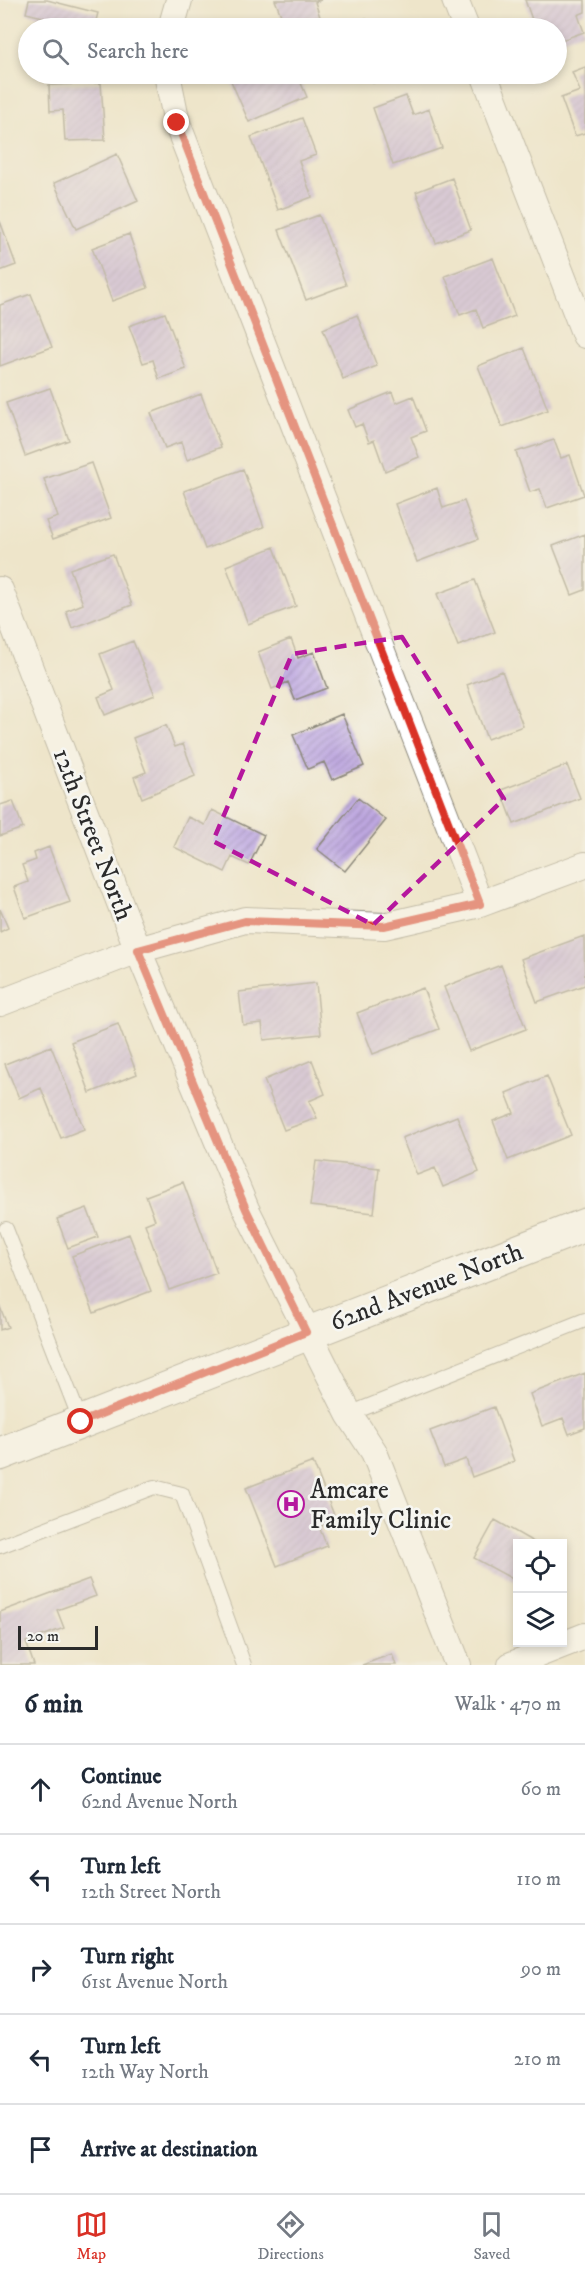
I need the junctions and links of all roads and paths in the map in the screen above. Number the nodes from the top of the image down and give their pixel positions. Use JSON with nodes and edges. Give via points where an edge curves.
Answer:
{"nodes":[{"id":1,"x":180,"y":0,"type":"edge"},
{"id":2,"x":455,"y":0,"type":"edge"},
{"id":3,"x":174,"y":18,"type":"edge"},
{"id":4,"x":462,"y":18,"type":"edge"},
{"id":5,"x":169,"y":84,"type":"edge"},
{"id":6,"x":487,"y":84,"type":"edge"},
{"id":7,"x":585,"y":335,"type":"edge"},
{"id":8,"x":0,"y":590,"type":"edge"},
{"id":9,"x":585,"y":864,"type":"edge"},
{"id":10,"x":480,"y":904,"type":"junction"},
{"id":11,"x":138,"y":950,"type":"junction"},
{"id":12,"x":0,"y":1003,"type":"edge"},
{"id":13,"x":585,"y":1225,"type":"edge"},
{"id":14,"x":6,"y":1229,"type":"dead end"},
{"id":15,"x":585,"y":1320,"type":"edge"},
{"id":16,"x":306,"y":1332,"type":"junction"},
{"id":17,"x":349,"y":1414,"type":"junction"},
{"id":18,"x":81,"y":1422,"type":"junction"},
{"id":19,"x":0,"y":1454,"type":"edge"},
{"id":20,"x":0,"y":1546,"type":"edge"},
{"id":21,"x":585,"y":1636,"type":"edge"},
{"id":22,"x":244,"y":1665,"type":"edge"},
{"id":23,"x":458,"y":1665,"type":"edge"},
{"id":24,"x":511,"y":1665,"type":"edge"}],
"edges":[{"from":1,"to":3,"type":"street"},
{"from":2,"to":4,"type":"street"},
{"from":5,"to":10,"type":"street","via":[[177,123]]},
{"from":6,"to":7,"type":"street"},
{"from":8,"to":11,"type":"street","name":"12th Street North"},
{"from":9,"to":10,"type":"street"},
{"from":10,"to":11,"type":"street","via":[[384,926],[245,921]]},
{"from":11,"to":12,"type":"street"},
{"from":11,"to":16,"type":"street","name":"12th Street North","via":[[246,1209]]},
{"from":13,"to":16,"type":"street","name":"62nd Avenue North"},
{"from":14,"to":18,"type":"lane"},
{"from":15,"to":17,"type":"lane"},
{"from":16,"to":17,"type":"street","name":"12th Street North"},
{"from":16,"to":18,"type":"street","name":"62nd Avenue North"},
{"from":17,"to":23,"type":"street","name":"12th Street North","via":[[374,1452]]},
{"from":18,"to":19,"type":"street","name":"62nd Avenue North"},
{"from":20,"to":22,"type":"lane","via":[[154,1487],[182,1494]]},
{"from":21,"to":24,"type":"street"}]}
